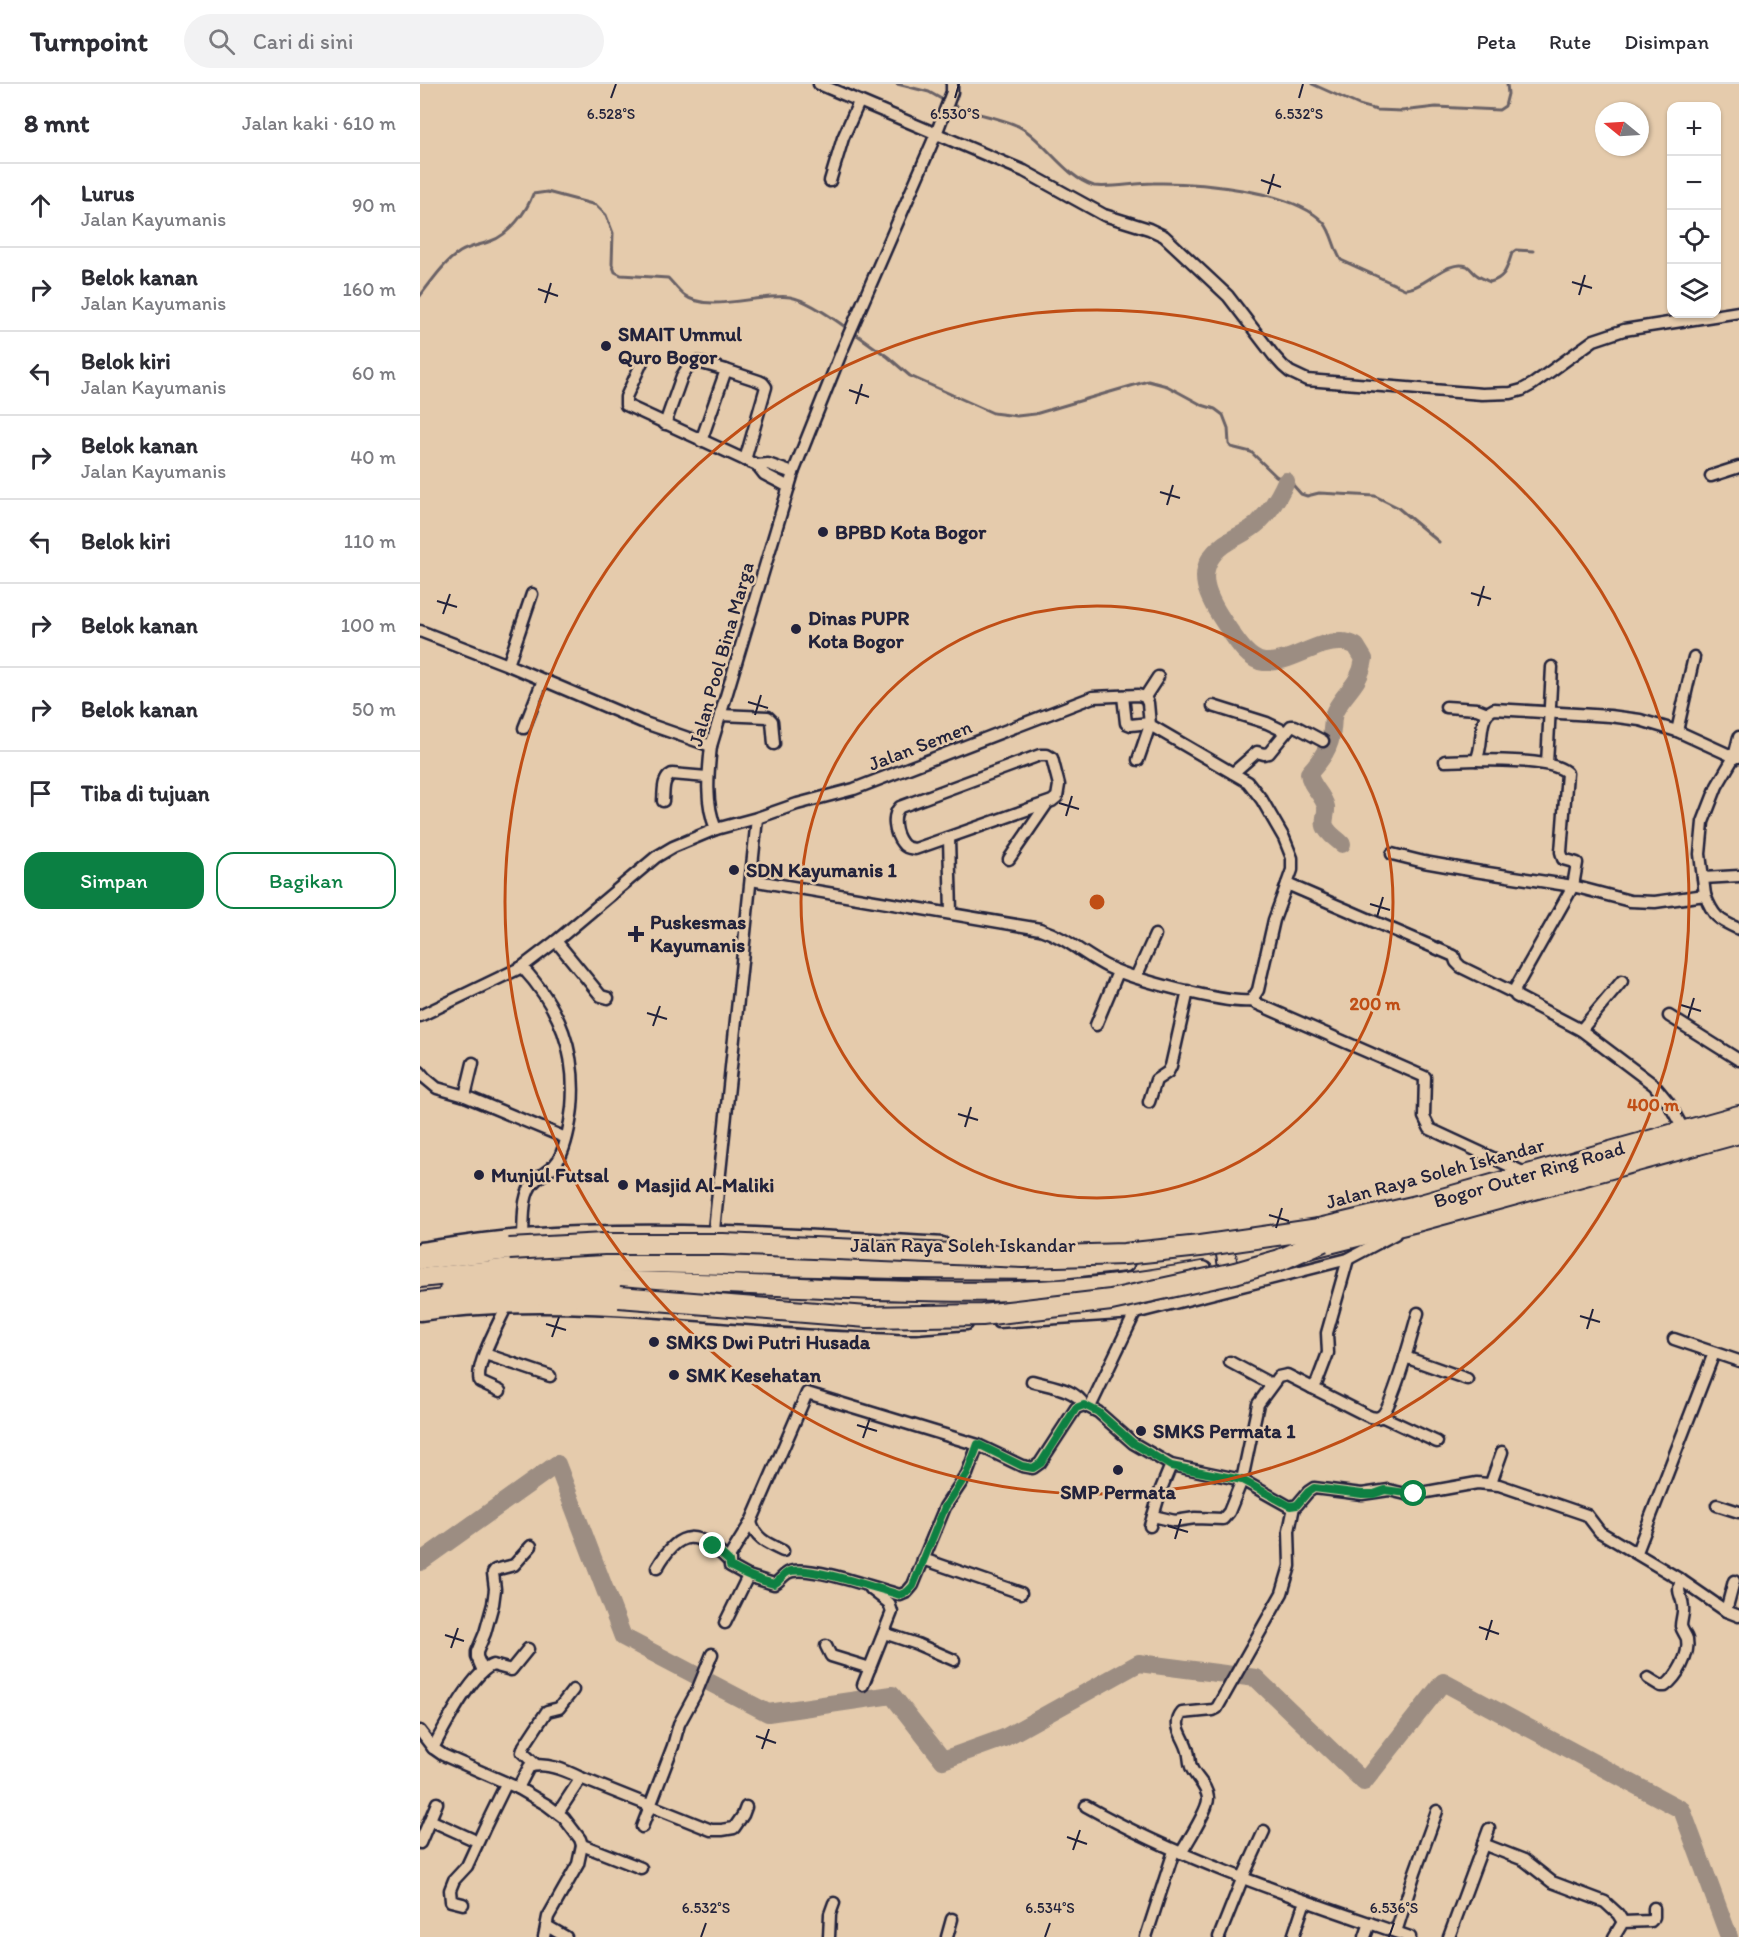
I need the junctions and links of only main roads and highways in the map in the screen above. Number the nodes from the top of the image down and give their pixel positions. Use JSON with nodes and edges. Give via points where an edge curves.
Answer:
{"nodes":[{"id":1,"x":1739,"y":1111,"type":"edge"},
{"id":2,"x":1739,"y":1116,"type":"edge"},
{"id":3,"x":1739,"y":1127,"type":"edge"},
{"id":4,"x":1739,"y":1134,"type":"edge"},
{"id":5,"x":1321,"y":1235,"type":"junction"},
{"id":6,"x":1225,"y":1248,"type":"junction"},
{"id":7,"x":420,"y":1259,"type":"edge"},
{"id":8,"x":1228,"y":1267,"type":"junction"},
{"id":9,"x":420,"y":1278,"type":"edge"},
{"id":10,"x":420,"y":1294,"type":"edge"},
{"id":11,"x":420,"y":1303,"type":"edge"}],
"edges":[{"from":1,"to":6,"type":"highway","name":"Jalan Raya Soleh Iskandar","via":[[1283,1238]]},
{"from":2,"to":5,"type":"highway","name":"Bogor Outer Ring Road"},
{"from":3,"to":5,"type":"highway","name":"Bogor Outer Ring Road"},
{"from":4,"to":8,"type":"highway","via":[[1321,1247]]},
{"from":5,"to":7,"type":"highway","bridge":true,"via":[[1124,1254],[1023,1257],[723,1244],[516,1242]]},
{"from":5,"to":11,"type":"highway","bridge":true,"via":[[1280,1260],[1235,1273],[1111,1300],[982,1315],[867,1317],[619,1297],[526,1294]]},
{"from":6,"to":8,"type":"highway"},
{"from":6,"to":9,"type":"highway","name":"Jalan Raya Soleh Iskandar","via":[[1051,1270],[650,1263],[520,1267]]},
{"from":8,"to":10,"type":"highway","via":[[1133,1283],[982,1292],[647,1281],[523,1282]]}]}
